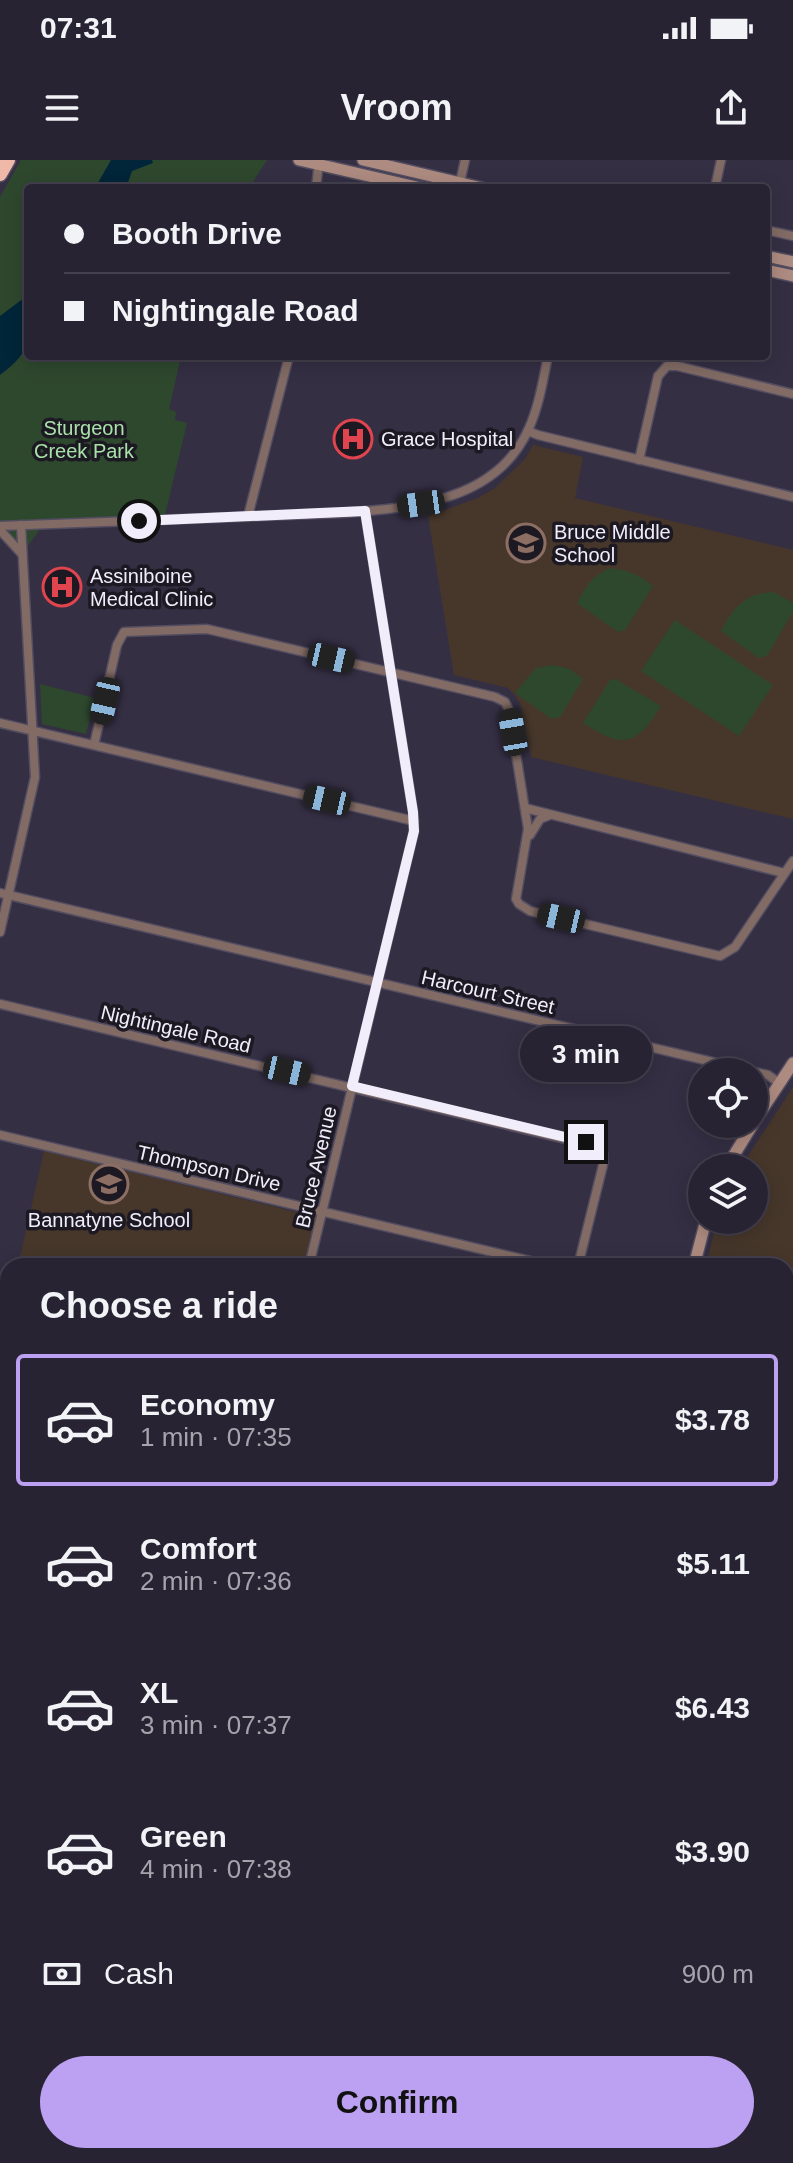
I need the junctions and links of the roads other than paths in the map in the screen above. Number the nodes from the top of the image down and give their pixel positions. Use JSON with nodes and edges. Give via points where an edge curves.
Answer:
{"nodes":[{"id":1,"x":8,"y":160,"type":"edge"},
{"id":2,"x":299,"y":160,"type":"edge"},
{"id":3,"x":363,"y":160,"type":"edge"},
{"id":4,"x":465,"y":160,"type":"edge"},
{"id":5,"x":721,"y":160,"type":"edge"},
{"id":6,"x":319,"y":162,"type":"edge"},
{"id":7,"x":0,"y":174,"type":"edge"},
{"id":8,"x":316,"y":184,"type":"edge"},
{"id":9,"x":405,"y":184,"type":"edge"},
{"id":10,"x":455,"y":184,"type":"edge"},
{"id":11,"x":459,"y":184,"type":"edge"},
{"id":12,"x":716,"y":184,"type":"edge"},
{"id":13,"x":770,"y":231,"type":"edge"},
{"id":14,"x":793,"y":236,"type":"edge"},
{"id":15,"x":770,"y":257,"type":"edge"},
{"id":16,"x":793,"y":262,"type":"edge"},
{"id":17,"x":770,"y":271,"type":"edge"},
{"id":18,"x":793,"y":276,"type":"edge"},
{"id":19,"x":288,"y":360,"type":"edge"},
{"id":20,"x":547,"y":360,"type":"edge"},
{"id":21,"x":793,"y":394,"type":"edge"},
{"id":22,"x":528,"y":431,"type":"junction"},
{"id":23,"x":639,"y":460,"type":"junction"},
{"id":24,"x":793,"y":497,"type":"edge"},
{"id":25,"x":365,"y":511,"type":"junction"},
{"id":26,"x":248,"y":516,"type":"junction"},
{"id":27,"x":21,"y":525,"type":"junction"},
{"id":28,"x":0,"y":528,"type":"edge"},
{"id":29,"x":22,"y":554,"type":"junction"},
{"id":30,"x":390,"y":672,"type":"junction"},
{"id":31,"x":0,"y":723,"type":"edge"},
{"id":32,"x":32,"y":731,"type":"junction"},
{"id":33,"x":94,"y":745,"type":"junction"},
{"id":34,"x":525,"y":808,"type":"junction"},
{"id":35,"x":553,"y":815,"type":"junction"},
{"id":36,"x":414,"y":821,"type":"junction"},
{"id":37,"x":528,"y":840,"type":"junction"},
{"id":38,"x":793,"y":861,"type":"edge"},
{"id":39,"x":784,"y":873,"type":"junction"},
{"id":40,"x":4,"y":894,"type":"edge"},
{"id":41,"x":0,"y":932,"type":"edge"},
{"id":42,"x":378,"y":983,"type":"junction"},
{"id":43,"x":0,"y":1004,"type":"edge"},
{"id":44,"x":793,"y":1063,"type":"edge"},
{"id":45,"x":779,"y":1083,"type":"junction"},
{"id":46,"x":352,"y":1086,"type":"junction"},
{"id":47,"x":768,"y":1100,"type":"edge"},
{"id":48,"x":0,"y":1135,"type":"edge"},
{"id":49,"x":322,"y":1211,"type":"junction"},
{"id":50,"x":703,"y":1234,"type":"edge"},
{"id":51,"x":311,"y":1258,"type":"edge"},
{"id":52,"x":519,"y":1258,"type":"edge"},
{"id":53,"x":580,"y":1258,"type":"edge"},
{"id":54,"x":697,"y":1258,"type":"edge"}],
"edges":[{"from":1,"to":7,"type":"highway"},
{"from":2,"to":6,"type":"main road"},
{"from":3,"to":10,"type":"main road"},
{"from":4,"to":11,"type":"street"},
{"from":5,"to":12,"type":"street"},
{"from":6,"to":8,"type":"street"},
{"from":6,"to":9,"type":"main road"},
{"from":13,"to":14,"type":"street"},
{"from":15,"to":16,"type":"main road"},
{"from":17,"to":18,"type":"main road"},
{"from":19,"to":26,"type":"street"},
{"from":20,"to":22,"type":"street"},
{"from":21,"to":23,"type":"street","via":[[667,366],[658,376]]},
{"from":22,"to":23,"type":"street"},
{"from":22,"to":25,"type":"street","via":[[501,468],[468,490],[421,504]]},
{"from":23,"to":24,"type":"street"},
{"from":25,"to":26,"type":"street"},
{"from":25,"to":30,"type":"street","name":"Bruce Avenue"},
{"from":26,"to":27,"type":"street"},
{"from":27,"to":28,"type":"street"},
{"from":27,"to":29,"type":"street"},
{"from":28,"to":29,"type":"street"},
{"from":29,"to":32,"type":"street"},
{"from":30,"to":33,"type":"street","via":[[207,629],[129,630],[117,645]]},
{"from":30,"to":34,"type":"street","via":[[505,702]]},
{"from":30,"to":36,"type":"street","name":"Bruce Avenue"},
{"from":31,"to":32,"type":"street"},
{"from":32,"to":33,"type":"street"},
{"from":32,"to":40,"type":"street","via":[[35,777]]},
{"from":33,"to":36,"type":"street"},
{"from":34,"to":35,"type":"street"},
{"from":34,"to":37,"type":"street"},
{"from":35,"to":37,"type":"street","via":[[540,819]]},
{"from":35,"to":39,"type":"street"},
{"from":36,"to":42,"type":"street","name":"Bruce Avenue"},
{"from":37,"to":39,"type":"street","via":[[516,894],[524,909],[720,956],[735,947]]},
{"from":38,"to":39,"type":"street"},
{"from":40,"to":41,"type":"street"},
{"from":40,"to":42,"type":"street","name":"Harcourt Street"},
{"from":42,"to":45,"type":"street","name":"Harcourt Street","via":[[768,1075]]},
{"from":42,"to":46,"type":"street","name":"Bruce Avenue"},
{"from":43,"to":46,"type":"street","name":"Nightingale Road"},
{"from":44,"to":45,"type":"main road"},
{"from":45,"to":47,"type":"main road"},
{"from":46,"to":49,"type":"street","name":"Bruce Avenue"},
{"from":46,"to":53,"type":"street","name":"Nightingale Road","via":[[595,1146],[603,1154],[603,1165]]},
{"from":48,"to":49,"type":"street","name":"Thompson Drive"},
{"from":49,"to":51,"type":"street","name":"Bruce Avenue"},
{"from":49,"to":52,"type":"street","name":"Thompson Drive"},
{"from":50,"to":54,"type":"main road"}]}
